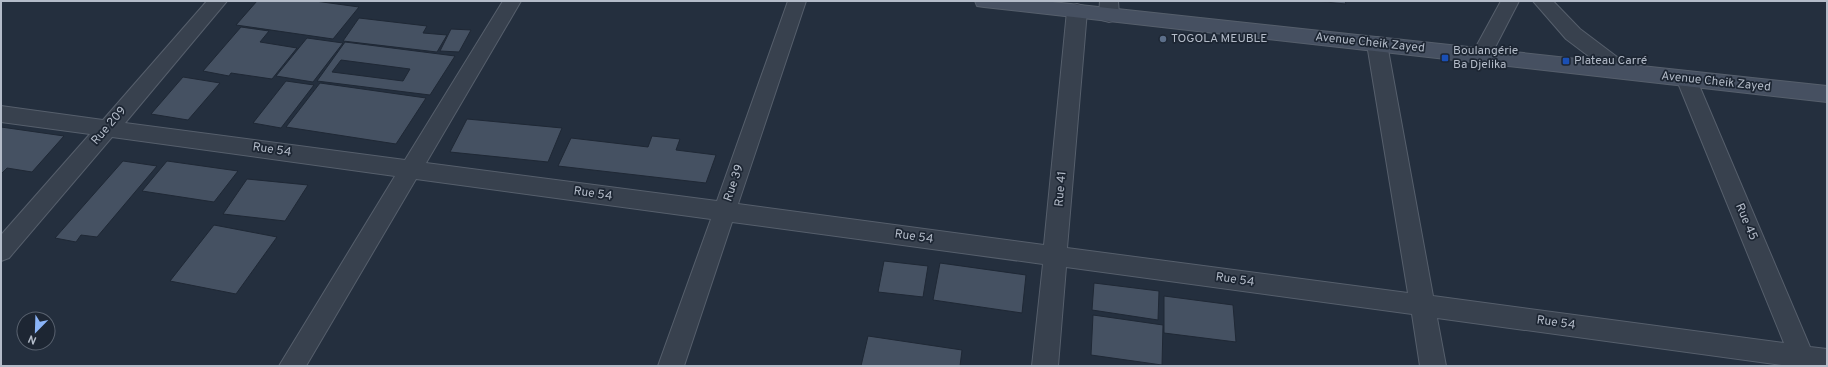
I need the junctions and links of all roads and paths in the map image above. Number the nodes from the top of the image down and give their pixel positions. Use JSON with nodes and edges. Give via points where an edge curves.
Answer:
{"nodes":[{"id":1,"x":218,"y":1,"type":"edge"},
{"id":2,"x":512,"y":1,"type":"edge"},
{"id":3,"x":797,"y":1,"type":"edge"},
{"id":4,"x":984,"y":1,"type":"edge"},
{"id":5,"x":1510,"y":1,"type":"edge"},
{"id":6,"x":1542,"y":1,"type":"edge"},
{"id":7,"x":1109,"y":8,"type":"edge"},
{"id":8,"x":1077,"y":11,"type":"junction"},
{"id":9,"x":1377,"y":44,"type":"junction"},
{"id":10,"x":1481,"y":56,"type":"junction"},
{"id":11,"x":1622,"y":71,"type":"junction"},
{"id":12,"x":1686,"y":78,"type":"junction"},
{"id":13,"x":1827,"y":94,"type":"edge"},
{"id":14,"x":1,"y":114,"type":"edge"},
{"id":15,"x":108,"y":128,"type":"junction"},
{"id":16,"x":411,"y":169,"type":"junction"},
{"id":17,"x":725,"y":211,"type":"junction"},
{"id":18,"x":1,"y":251,"type":"edge"},
{"id":19,"x":1055,"y":256,"type":"junction"},
{"id":20,"x":1422,"y":305,"type":"junction"},
{"id":21,"x":1827,"y":360,"type":"edge"},
{"id":22,"x":1804,"y":361,"type":"edge"},
{"id":23,"x":292,"y":366,"type":"edge"},
{"id":24,"x":671,"y":366,"type":"edge"},
{"id":25,"x":1045,"y":366,"type":"edge"},
{"id":26,"x":1433,"y":366,"type":"edge"}],
"edges":[{"from":1,"to":15,"type":"street","name":"Rue 209"},
{"from":2,"to":16,"type":"street"},
{"from":3,"to":17,"type":"street","name":"Rue 39"},
{"from":4,"to":8,"type":"main road","name":"Avenue Cheik Zayed"},
{"from":5,"to":10,"type":"street"},
{"from":6,"to":11,"type":"street","via":[[1573,34]]},
{"from":7,"to":8,"type":"main road","name":"Avenue Cheik Zayed"},
{"from":7,"to":9,"type":"main road","name":"Avenue Cheik Zayed"},
{"from":8,"to":19,"type":"street","name":"Rue 41"},
{"from":9,"to":10,"type":"main road","name":"Avenue Cheik Zayed"},
{"from":9,"to":20,"type":"street"},
{"from":10,"to":11,"type":"main road","name":"Avenue Cheik Zayed"},
{"from":11,"to":12,"type":"main road","name":"Avenue Cheik Zayed"},
{"from":12,"to":13,"type":"main road","name":"Avenue Cheik Zayed"},
{"from":12,"to":22,"type":"street","name":"Rue 45"},
{"from":14,"to":15,"type":"street","name":"Rue 54"},
{"from":15,"to":16,"type":"street","name":"Rue 54"},
{"from":15,"to":18,"type":"street","name":"Rue 209"},
{"from":16,"to":17,"type":"street","name":"Rue 54"},
{"from":16,"to":23,"type":"street"},
{"from":17,"to":19,"type":"street","name":"Rue 54"},
{"from":17,"to":24,"type":"street","name":"Rue 39"},
{"from":19,"to":20,"type":"street","name":"Rue 54"},
{"from":19,"to":25,"type":"street","name":"Rue 41"},
{"from":20,"to":22,"type":"street","name":"Rue 54"},
{"from":20,"to":26,"type":"street"},
{"from":21,"to":22,"type":"street","name":"Rue 54"}]}
